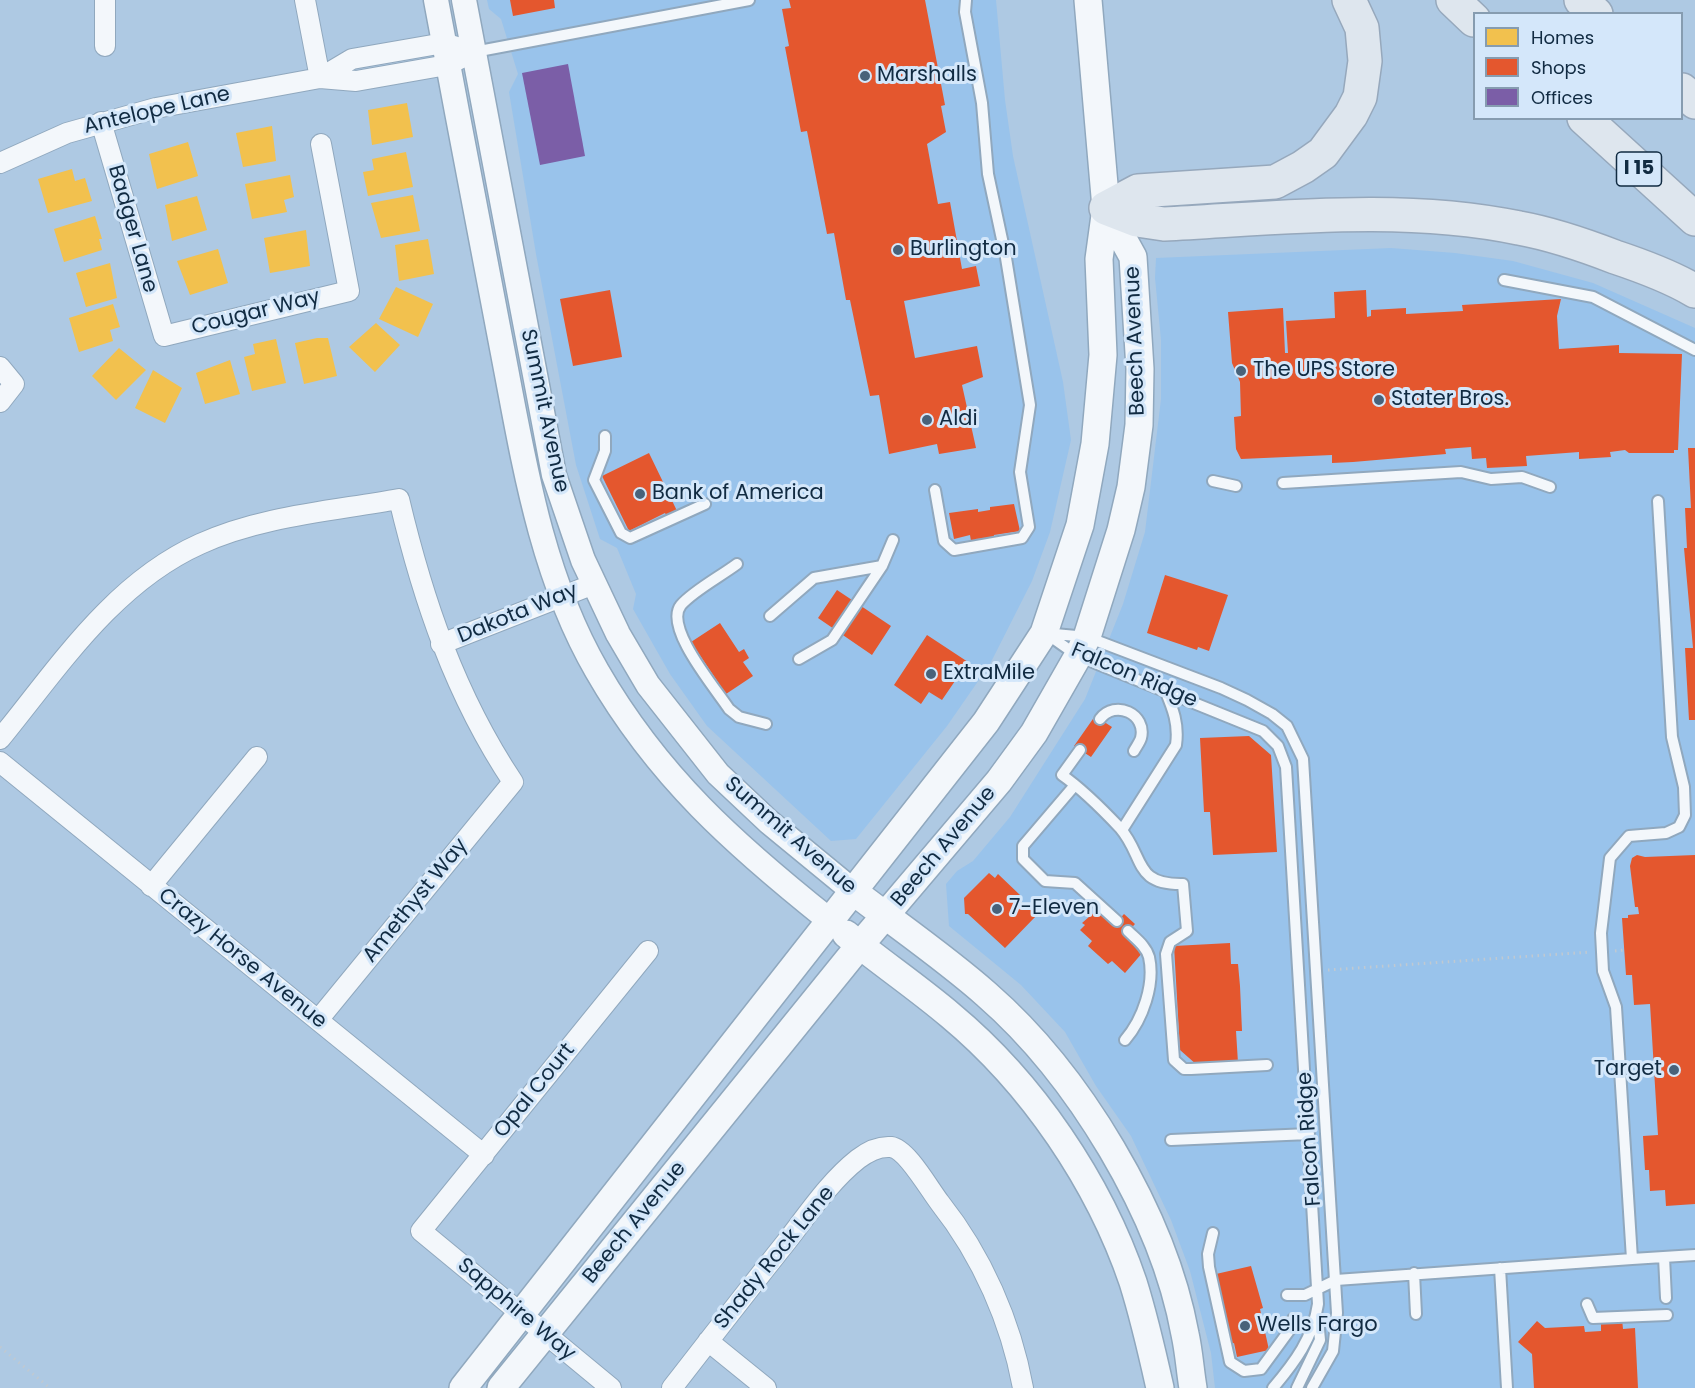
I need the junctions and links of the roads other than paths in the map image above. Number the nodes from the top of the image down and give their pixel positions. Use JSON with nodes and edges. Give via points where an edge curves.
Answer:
{"nodes":[{"id":1,"x":105,"y":0,"type":"edge"},
{"id":2,"x":305,"y":0,"type":"edge"},
{"id":3,"x":436,"y":0,"type":"edge"},
{"id":4,"x":464,"y":0,"type":"edge"},
{"id":5,"x":748,"y":0,"type":"edge"},
{"id":6,"x":966,"y":0,"type":"edge"},
{"id":7,"x":1088,"y":0,"type":"edge"},
{"id":8,"x":1349,"y":0,"type":"edge"},
{"id":9,"x":1453,"y":0,"type":"edge"},
{"id":10,"x":1581,"y":0,"type":"edge"},
{"id":11,"x":1594,"y":12,"type":"edge"},
{"id":12,"x":1473,"y":19,"type":"edge"},
{"id":13,"x":105,"y":46,"type":"dead end"},
{"id":14,"x":474,"y":52,"type":"junction"},
{"id":15,"x":446,"y":54,"type":"junction"},
{"id":16,"x":320,"y":78,"type":"junction"},
{"id":17,"x":1683,"y":91,"type":"edge"},
{"id":18,"x":1695,"y":102,"type":"edge"},
{"id":19,"x":1586,"y":120,"type":"edge"},
{"id":20,"x":101,"y":122,"type":"junction"},
{"id":21,"x":321,"y":144,"type":"dead end"},
{"id":22,"x":0,"y":163,"type":"edge"},
{"id":23,"x":1106,"y":208,"type":"junction"},
{"id":24,"x":1695,"y":219,"type":"edge"},
{"id":25,"x":1504,"y":280,"type":"dead end"},
{"id":26,"x":1695,"y":291,"type":"edge"},
{"id":27,"x":164,"y":336,"type":"joint"},
{"id":28,"x":1695,"y":350,"type":"edge"},
{"id":29,"x":0,"y":368,"type":"edge"},
{"id":30,"x":0,"y":402,"type":"edge"},
{"id":31,"x":605,"y":436,"type":"dead end"},
{"id":32,"x":1213,"y":481,"type":"dead end"},
{"id":33,"x":1283,"y":483,"type":"dead end"},
{"id":34,"x":1236,"y":486,"type":"dead end"},
{"id":35,"x":1550,"y":488,"type":"dead end"},
{"id":36,"x":935,"y":490,"type":"dead end"},
{"id":37,"x":1658,"y":501,"type":"dead end"},
{"id":38,"x":705,"y":504,"type":"dead end"},
{"id":39,"x":892,"y":540,"type":"dead end"},
{"id":40,"x":736,"y":564,"type":"dead end"},
{"id":41,"x":882,"y":566,"type":"junction"},
{"id":42,"x":594,"y":584,"type":"junction"},
{"id":43,"x":563,"y":597,"type":"junction"},
{"id":44,"x":770,"y":616,"type":"dead end"},
{"id":45,"x":1044,"y":633,"type":"junction"},
{"id":46,"x":441,"y":644,"type":"junction"},
{"id":47,"x":1082,"y":646,"type":"junction"},
{"id":48,"x":799,"y":659,"type":"dead end"},
{"id":49,"x":1165,"y":690,"type":"junction"},
{"id":50,"x":1100,"y":719,"type":"dead end"},
{"id":51,"x":766,"y":724,"type":"dead end"},
{"id":52,"x":0,"y":739,"type":"edge"},
{"id":53,"x":1080,"y":750,"type":"dead end"},
{"id":54,"x":1134,"y":751,"type":"dead end"},
{"id":55,"x":257,"y":757,"type":"dead end"},
{"id":56,"x":0,"y":762,"type":"edge"},
{"id":57,"x":1075,"y":785,"type":"junction"},
{"id":58,"x":1122,"y":830,"type":"junction"},
{"id":59,"x":151,"y":886,"type":"junction"},
{"id":60,"x":853,"y":891,"type":"junction"},
{"id":61,"x":886,"y":916,"type":"junction"},
{"id":62,"x":829,"y":920,"type":"junction"},
{"id":63,"x":1117,"y":921,"type":"dead end"},
{"id":64,"x":1128,"y":931,"type":"dead end"},
{"id":65,"x":860,"y":945,"type":"junction"},
{"id":66,"x":648,"y":951,"type":"dead end"},
{"id":67,"x":318,"y":1020,"type":"junction"},
{"id":68,"x":1125,"y":1040,"type":"dead end"},
{"id":69,"x":1267,"y":1065,"type":"dead end"},
{"id":70,"x":1309,"y":1134,"type":"junction"},
{"id":71,"x":1171,"y":1140,"type":"dead end"},
{"id":72,"x":484,"y":1155,"type":"junction"},
{"id":73,"x":422,"y":1230,"type":"joint"},
{"id":74,"x":1213,"y":1233,"type":"dead end"},
{"id":75,"x":1695,"y":1256,"type":"edge"},
{"id":76,"x":1664,"y":1257,"type":"junction"},
{"id":77,"x":1632,"y":1259,"type":"junction"},
{"id":78,"x":1500,"y":1268,"type":"junction"},
{"id":79,"x":1414,"y":1273,"type":"junction"},
{"id":80,"x":1336,"y":1280,"type":"junction"},
{"id":81,"x":1318,"y":1287,"type":"junction"},
{"id":82,"x":1287,"y":1295,"type":"dead end"},
{"id":83,"x":1666,"y":1298,"type":"dead end"},
{"id":84,"x":1587,"y":1304,"type":"dead end"},
{"id":85,"x":1317,"y":1311,"type":"junction"},
{"id":86,"x":520,"y":1314,"type":"junction"},
{"id":87,"x":1416,"y":1314,"type":"dead end"},
{"id":88,"x":1667,"y":1315,"type":"dead end"},
{"id":89,"x":1293,"y":1319,"type":"dead end"},
{"id":90,"x":544,"y":1335,"type":"junction"},
{"id":91,"x":708,"y":1341,"type":"junction"},
{"id":92,"x":463,"y":1388,"type":"edge"},
{"id":93,"x":501,"y":1388,"type":"edge"},
{"id":94,"x":611,"y":1388,"type":"edge"},
{"id":95,"x":672,"y":1388,"type":"edge"},
{"id":96,"x":766,"y":1388,"type":"edge"},
{"id":97,"x":1023,"y":1388,"type":"edge"},
{"id":98,"x":1160,"y":1388,"type":"edge"},
{"id":99,"x":1193,"y":1388,"type":"edge"},
{"id":100,"x":1273,"y":1388,"type":"edge"},
{"id":101,"x":1297,"y":1388,"type":"edge"},
{"id":102,"x":1312,"y":1388,"type":"edge"},
{"id":103,"x":1507,"y":1388,"type":"edge"}],
"edges":[{"from":1,"to":13,"type":"street"},
{"from":2,"to":16,"type":"street"},
{"from":3,"to":15,"type":"street","name":"Summit Avenue"},
{"from":4,"to":14,"type":"street","name":"Summit Avenue"},
{"from":5,"to":14,"type":"lane"},
{"from":6,"to":36,"type":"lane","via":[[988,174],[1030,405],[1020,472],[1029,527],[1022,538],[954,550],[944,541]]},
{"from":7,"to":23,"type":"main road","name":"Beech Avenue"},
{"from":8,"to":23,"type":"highway","via":[[1362,28],[1365,61],[1360,97],[1323,153],[1275,182],[1138,191]]},
{"from":9,"to":12,"type":"highway"},
{"from":10,"to":11,"type":"highway"},
{"from":14,"to":15,"type":"street","name":"Antelope Lane"},
{"from":14,"to":42,"type":"street","name":"Summit Avenue","via":[[554,475]]},
{"from":15,"to":16,"type":"street","name":"Antelope Lane","via":[[356,81]]},
{"from":15,"to":43,"type":"street","name":"Summit Avenue","via":[[527,479]]},
{"from":16,"to":20,"type":"street","name":"Antelope Lane"},
{"from":17,"to":18,"type":"highway"},
{"from":19,"to":24,"type":"highway","number":"I 15"},
{"from":20,"to":22,"type":"street","name":"Antelope Lane","via":[[31,147]]},
{"from":20,"to":27,"type":"street","name":"Badger Lane"},
{"from":21,"to":27,"type":"street","name":"Cougar Way","via":[[349,291]]},
{"from":23,"to":26,"type":"highway","via":[[1137,220],[1164,224],[1377,215],[1461,219],[1520,228],[1586,246]]},
{"from":23,"to":45,"type":"main road","name":"Beech Avenue","via":[[1099,259],[1104,355],[1095,444],[1080,525]]},
{"from":23,"to":47,"type":"main road","name":"Beech Avenue","via":[[1133,257],[1140,369],[1138,425],[1121,530]]},
{"from":25,"to":28,"type":"lane","via":[[1593,297]]},
{"from":29,"to":30,"type":"street","via":[[14,384]]},
{"from":31,"to":38,"type":"lane","via":[[605,451],[594,480],[621,533],[630,538]]},
{"from":32,"to":34,"type":"lane"},
{"from":33,"to":35,"type":"lane","via":[[1461,472],[1491,479],[1522,477]]},
{"from":37,"to":77,"type":"lane","via":[[1672,737],[1684,787],[1685,815],[1679,827],[1666,833],[1629,836],[1610,858],[1601,933],[1603,971],[1616,1007]]},
{"from":39,"to":41,"type":"lane"},
{"from":40,"to":51,"type":"lane","via":[[680,606],[676,622],[682,639],[729,709],[739,717]]},
{"from":41,"to":44,"type":"lane","via":[[814,578]]},
{"from":41,"to":48,"type":"lane","via":[[832,640]]},
{"from":42,"to":43,"type":"street","name":"Dakota Way"},
{"from":42,"to":60,"type":"street","name":"Summit Avenue","via":[[648,685],[718,774]]},
{"from":43,"to":46,"type":"street","name":"Dakota Way"},
{"from":43,"to":62,"type":"street","name":"Summit Avenue","via":[[596,669],[634,729],[688,797],[735,843]]},
{"from":45,"to":47,"type":"lane","name":"Falcon Ridge"},
{"from":45,"to":47,"type":"lane","name":"Falcon Ridge"},
{"from":45,"to":60,"type":"main road","name":"Beech Avenue","via":[[986,722]]},
{"from":46,"to":52,"type":"street","via":[[417,574],[399,499],[264,523],[200,543],[128,591],[97,621]]},
{"from":46,"to":67,"type":"street","name":"Amethyst Way","via":[[486,741],[513,782]]},
{"from":47,"to":49,"type":"lane","name":"Falcon Ridge"},
{"from":47,"to":61,"type":"main road","name":"Beech Avenue","via":[[1034,733]]},
{"from":47,"to":80,"type":"lane","name":"Falcon Ridge","via":[[1221,688],[1272,714],[1293,735],[1303,759]]},
{"from":49,"to":58,"type":"lane","via":[[1178,730],[1176,745]]},
{"from":49,"to":70,"type":"lane","name":"Falcon Ridge","via":[[1263,730],[1278,746],[1286,767]]},
{"from":50,"to":54,"type":"lane","via":[[1106,710],[1114,708],[1132,715],[1141,728]]},
{"from":53,"to":57,"type":"lane","via":[[1062,775]]},
{"from":55,"to":59,"type":"street"},
{"from":56,"to":59,"type":"street","name":"Crazy Horse Avenue"},
{"from":57,"to":58,"type":"lane"},
{"from":57,"to":63,"type":"lane","via":[[1023,846],[1023,859],[1045,881],[1075,883]]},
{"from":58,"to":69,"type":"lane","via":[[1147,875],[1160,882],[1183,884],[1187,932],[1170,942],[1166,954],[1174,1060],[1191,1069]]},
{"from":59,"to":67,"type":"street","name":"Crazy Horse Avenue"},
{"from":60,"to":61,"type":"main road","name":"Summit Avenue"},
{"from":60,"to":62,"type":"main road","name":"Beech Avenue"},
{"from":61,"to":65,"type":"main road","name":"Beech Avenue"},
{"from":61,"to":99,"type":"main road","name":"Summit Avenue","via":[[988,995],[1041,1051],[1103,1133],[1159,1247],[1185,1332]]},
{"from":62,"to":65,"type":"main road","name":"Summit Avenue"},
{"from":62,"to":86,"type":"main road","name":"Beech Avenue"},
{"from":64,"to":68,"type":"lane","via":[[1149,956],[1149,984],[1137,1026]]},
{"from":65,"to":90,"type":"main road","name":"Beech Avenue"},
{"from":65,"to":98,"type":"main road","name":"Summit Avenue","via":[[988,1050],[1042,1114],[1096,1199],[1119,1246],[1148,1333]]},
{"from":66,"to":72,"type":"street","name":"Opal Court"},
{"from":67,"to":72,"type":"street","name":"Crazy Horse Avenue"},
{"from":70,"to":71,"type":"lane"},
{"from":70,"to":81,"type":"lane","name":"Falcon Ridge"},
{"from":72,"to":73,"type":"street","name":"Opal Court"},
{"from":73,"to":86,"type":"street","name":"Sapphire Way"},
{"from":74,"to":89,"type":"lane","via":[[1209,1267],[1230,1362],[1244,1371],[1261,1369],[1291,1328]]},
{"from":75,"to":76,"type":"lane"},
{"from":76,"to":77,"type":"lane"},
{"from":76,"to":83,"type":"lane"},
{"from":77,"to":78,"type":"lane"},
{"from":78,"to":79,"type":"lane"},
{"from":78,"to":103,"type":"lane"},
{"from":79,"to":80,"type":"lane"},
{"from":79,"to":87,"type":"lane"},
{"from":80,"to":81,"type":"lane"},
{"from":80,"to":102,"type":"lane","name":"Falcon Ridge","via":[[1335,1342]]},
{"from":81,"to":82,"type":"lane","via":[[1305,1295]]},
{"from":81,"to":85,"type":"lane","name":"Falcon Ridge"},
{"from":84,"to":88,"type":"lane","via":[[1593,1318]]},
{"from":85,"to":100,"type":"lane","name":"Falcon Ridge","via":[[1305,1347]]},
{"from":85,"to":101,"type":"lane","via":[[1320,1340]]},
{"from":86,"to":90,"type":"street","name":"Sapphire Way"},
{"from":86,"to":92,"type":"main road","name":"Beech Avenue"},
{"from":90,"to":93,"type":"main road","name":"Beech Avenue"},
{"from":90,"to":94,"type":"street","name":"Sapphire Way"},
{"from":91,"to":95,"type":"street","name":"Shady Rock Lane"},
{"from":91,"to":96,"type":"street"},
{"from":91,"to":97,"type":"street","name":"Shady Rock Lane","via":[[825,1193],[857,1160],[875,1149],[892,1147],[909,1157],[978,1261],[1006,1324]]}]}
